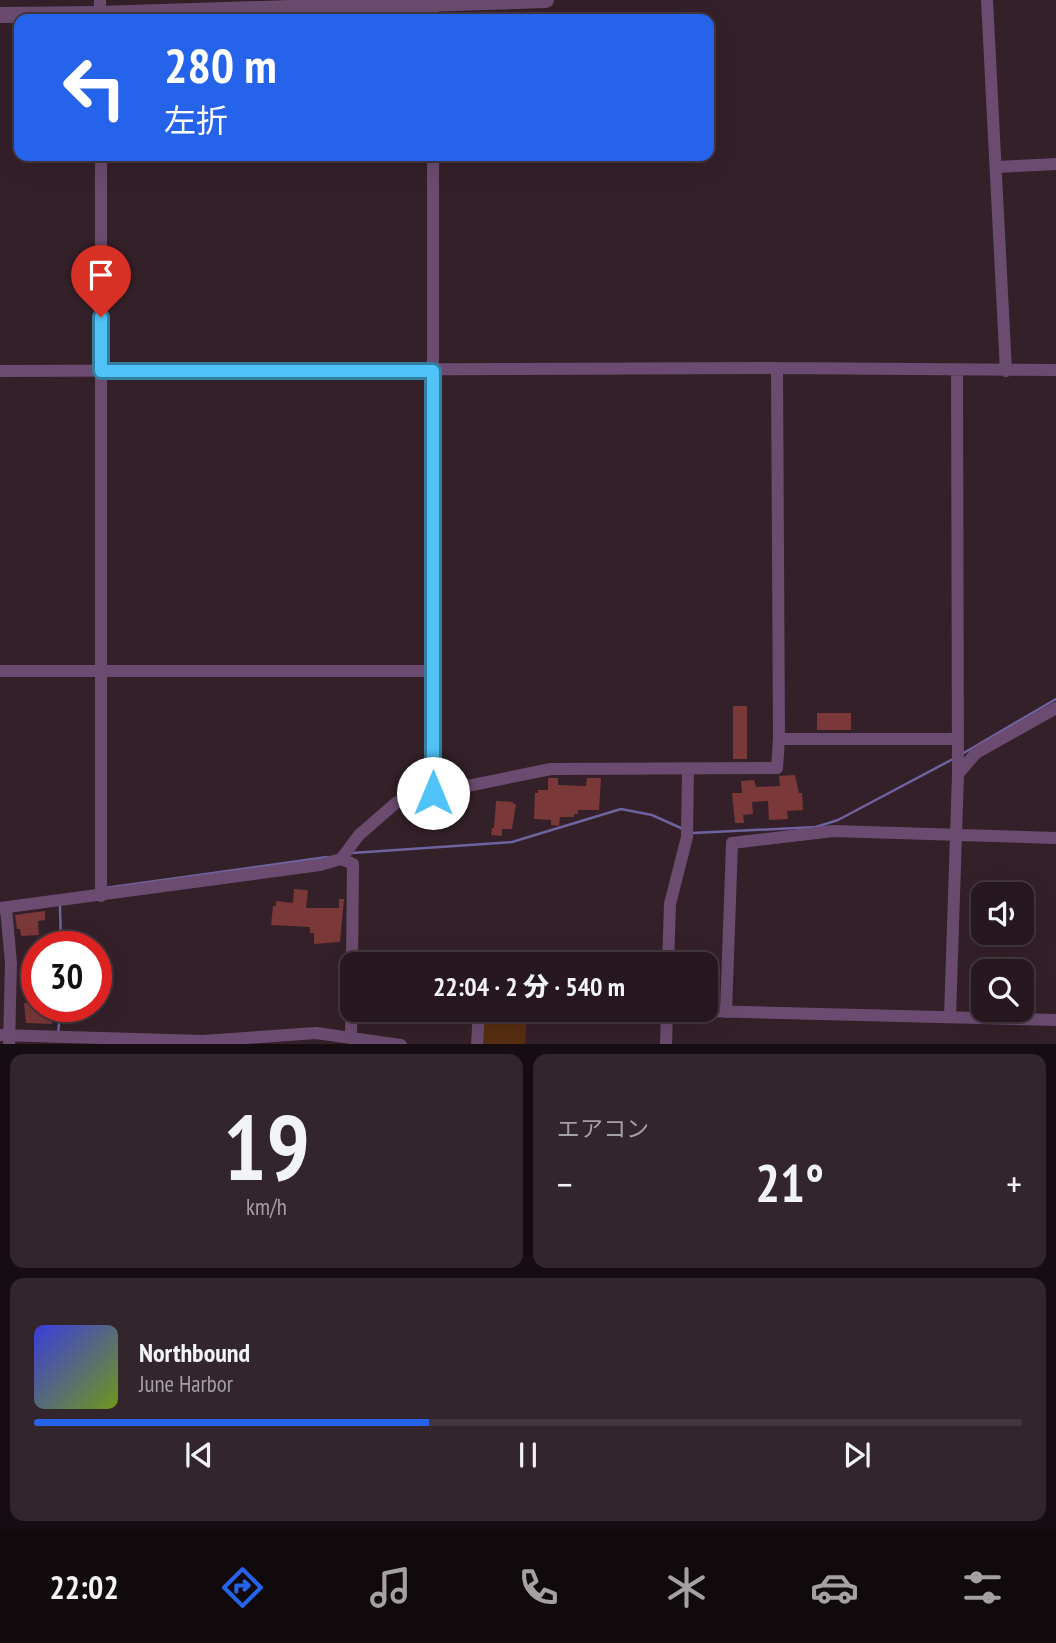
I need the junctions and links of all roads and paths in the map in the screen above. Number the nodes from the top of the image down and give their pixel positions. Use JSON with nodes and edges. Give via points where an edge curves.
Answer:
{"nodes":[{"id":1,"x":546,"y":0,"type":"edge"},
{"id":2,"x":987,"y":0,"type":"edge"},
{"id":3,"x":432,"y":8,"type":"edge"},
{"id":4,"x":100,"y":11,"type":"edge"},
{"id":5,"x":25,"y":14,"type":"edge"},
{"id":6,"x":101,"y":161,"type":"edge"},
{"id":7,"x":433,"y":161,"type":"edge"},
{"id":8,"x":1056,"y":164,"type":"edge"},
{"id":9,"x":996,"y":167,"type":"junction"},
{"id":10,"x":778,"y":368,"type":"junction"},
{"id":11,"x":1006,"y":370,"type":"junction"},
{"id":12,"x":1056,"y":370,"type":"edge"},
{"id":13,"x":0,"y":371,"type":"edge"},
{"id":14,"x":101,"y":371,"type":"junction"},
{"id":15,"x":433,"y":371,"type":"junction"},
{"id":16,"x":957,"y":371,"type":"junction"},
{"id":17,"x":0,"y":671,"type":"edge"},
{"id":18,"x":101,"y":671,"type":"junction"},
{"id":19,"x":433,"y":671,"type":"junction"},
{"id":20,"x":1056,"y":708,"type":"edge"},
{"id":21,"x":779,"y":738,"type":"junction"},
{"id":22,"x":958,"y":749,"type":"junction"},
{"id":23,"x":688,"y":769,"type":"junction"},
{"id":24,"x":958,"y":774,"type":"junction"},
{"id":25,"x":433,"y":793,"type":"junction"},
{"id":26,"x":955,"y":835,"type":"junction"},
{"id":27,"x":1056,"y":838,"type":"edge"},
{"id":28,"x":341,"y":859,"type":"junction"},
{"id":29,"x":101,"y":890,"type":"junction"},
{"id":30,"x":3,"y":908,"type":"edge"},
{"id":31,"x":352,"y":952,"type":"edge"},
{"id":32,"x":668,"y":952,"type":"edge"},
{"id":33,"x":718,"y":1012,"type":"edge"},
{"id":34,"x":726,"y":1012,"type":"junction"},
{"id":35,"x":950,"y":1017,"type":"junction"},
{"id":36,"x":1056,"y":1020,"type":"edge"},
{"id":37,"x":351,"y":1022,"type":"edge"},
{"id":38,"x":478,"y":1022,"type":"edge"},
{"id":39,"x":667,"y":1022,"type":"edge"},
{"id":40,"x":351,"y":1037,"type":"junction"},
{"id":41,"x":6,"y":1038,"type":"edge"},
{"id":42,"x":60,"y":1039,"type":"edge"},
{"id":43,"x":395,"y":1044,"type":"edge"},
{"id":44,"x":477,"y":1044,"type":"edge"},
{"id":45,"x":666,"y":1044,"type":"edge"}],
"edges":[{"from":1,"to":3,"type":"street"},
{"from":2,"to":9,"type":"street"},
{"from":3,"to":4,"type":"street"},
{"from":4,"to":5,"type":"street"},
{"from":6,"to":14,"type":"street"},
{"from":7,"to":15,"type":"street"},
{"from":8,"to":9,"type":"street"},
{"from":9,"to":11,"type":"street"},
{"from":10,"to":15,"type":"street"},
{"from":10,"to":16,"type":"street"},
{"from":10,"to":21,"type":"street"},
{"from":11,"to":12,"type":"street"},
{"from":11,"to":16,"type":"street"},
{"from":13,"to":14,"type":"street"},
{"from":14,"to":15,"type":"street"},
{"from":14,"to":18,"type":"street"},
{"from":15,"to":19,"type":"street"},
{"from":16,"to":22,"type":"street"},
{"from":17,"to":18,"type":"street"},
{"from":18,"to":19,"type":"street"},
{"from":18,"to":29,"type":"street"},
{"from":19,"to":25,"type":"street"},
{"from":20,"to":24,"type":"street","via":[[976,752]]},
{"from":21,"to":22,"type":"street"},
{"from":21,"to":23,"type":"street","via":[[777,768]]},
{"from":22,"to":24,"type":"street"},
{"from":23,"to":25,"type":"street","via":[[551,769]]},
{"from":23,"to":32,"type":"street","via":[[687,832],[670,904]]},
{"from":24,"to":26,"type":"street"},
{"from":25,"to":28,"type":"street","via":[[397,802],[359,835]]},
{"from":26,"to":27,"type":"street"},
{"from":26,"to":34,"type":"street","via":[[833,831],[732,843]]},
{"from":26,"to":35,"type":"street"},
{"from":28,"to":29,"type":"street","via":[[251,876]]},
{"from":28,"to":31,"type":"street","via":[[353,864]]},
{"from":29,"to":30,"type":"street"},
{"from":30,"to":41,"type":"street","via":[[11,963]]},
{"from":33,"to":34,"type":"street"},
{"from":34,"to":35,"type":"street"},
{"from":35,"to":36,"type":"street"},
{"from":37,"to":40,"type":"street"},
{"from":38,"to":44,"type":"street"},
{"from":39,"to":45,"type":"street"},
{"from":40,"to":42,"type":"street","via":[[298,1033],[203,1041]]},
{"from":40,"to":43,"type":"street"},
{"from":41,"to":42,"type":"street"}]}
